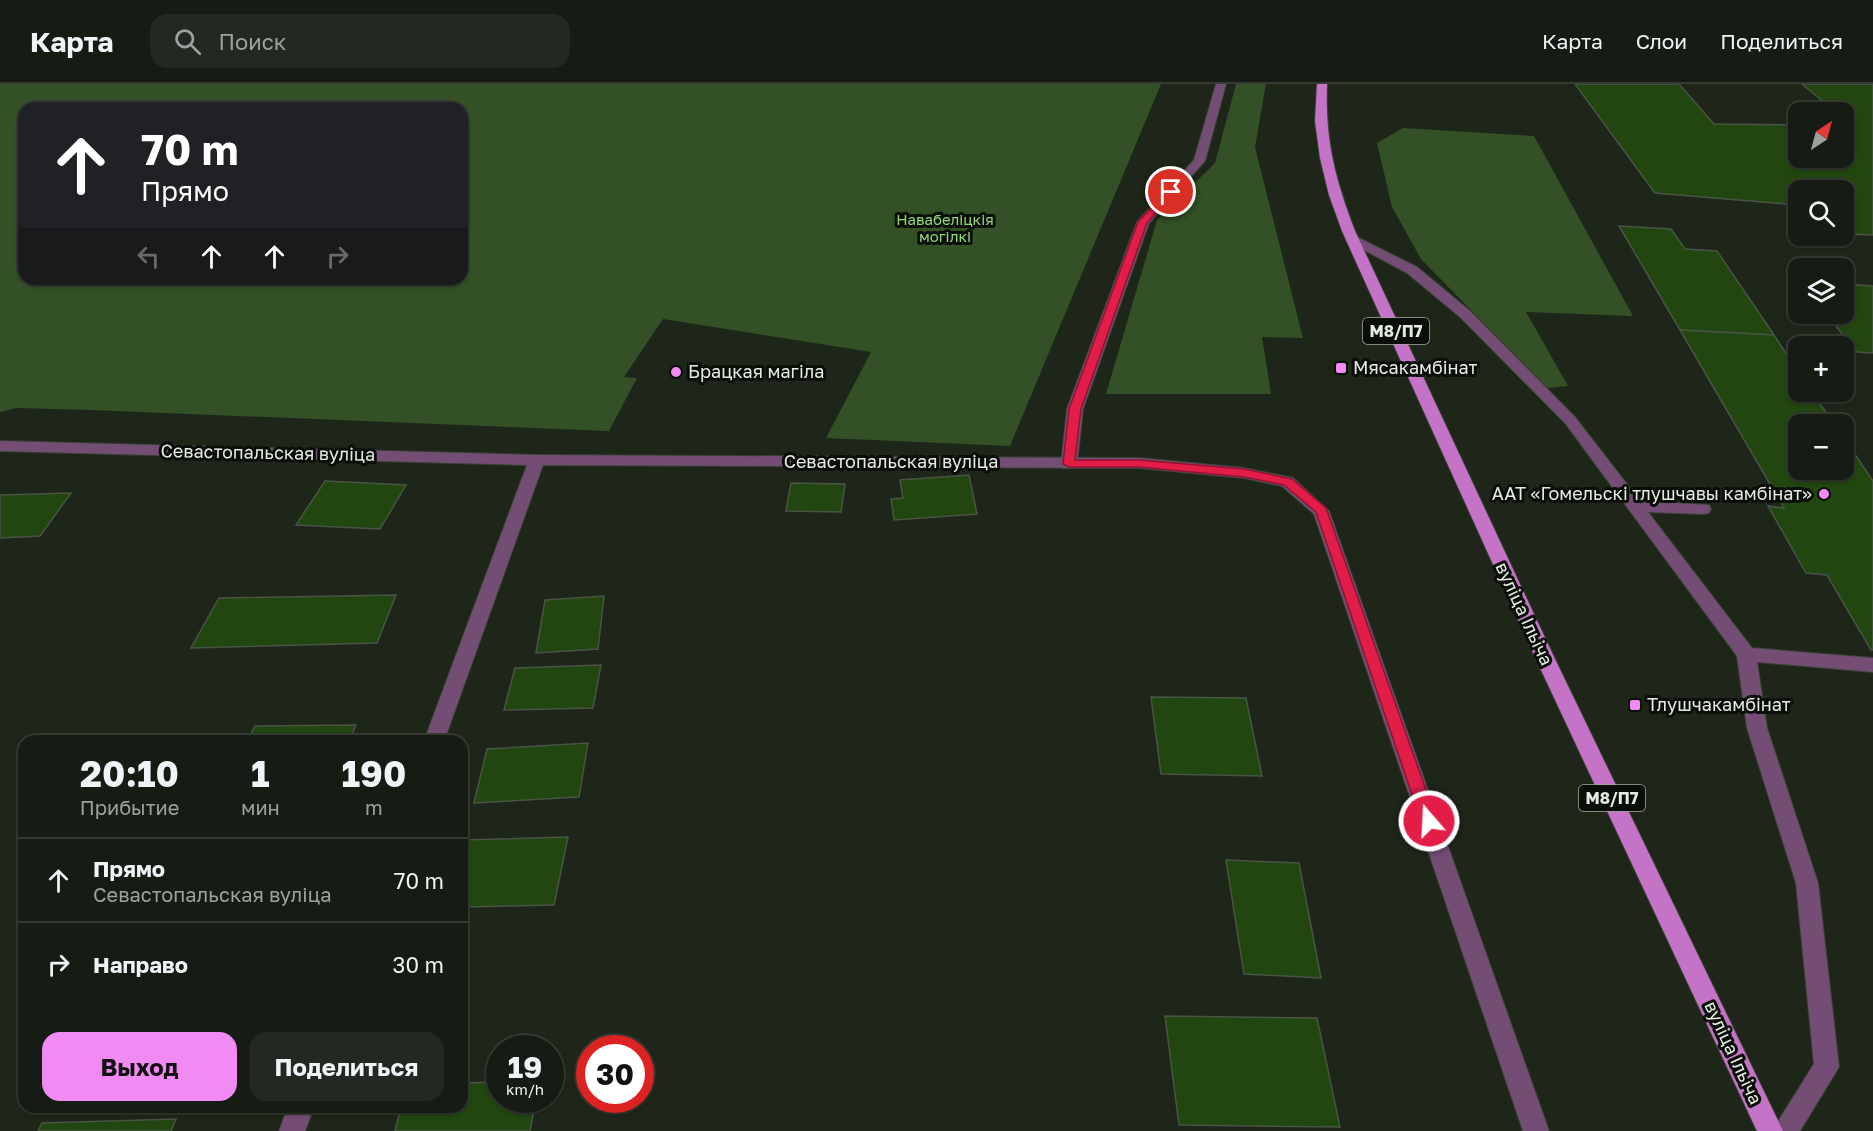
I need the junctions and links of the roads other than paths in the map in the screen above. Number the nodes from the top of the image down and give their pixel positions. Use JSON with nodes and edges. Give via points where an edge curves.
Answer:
{"nodes":[{"id":1,"x":1221,"y":84,"type":"edge"},
{"id":2,"x":1322,"y":84,"type":"edge"},
{"id":3,"x":1353,"y":239,"type":"junction"},
{"id":4,"x":0,"y":446,"type":"edge"},
{"id":5,"x":537,"y":460,"type":"junction"},
{"id":6,"x":1069,"y":464,"type":"junction"},
{"id":7,"x":1634,"y":506,"type":"junction"},
{"id":8,"x":1703,"y":509,"type":"dead end"},
{"id":9,"x":1746,"y":654,"type":"junction"},
{"id":10,"x":1873,"y":665,"type":"edge"},
{"id":11,"x":436,"y":735,"type":"edge"},
{"id":12,"x":299,"y":1113,"type":"edge"},
{"id":13,"x":292,"y":1131,"type":"edge"},
{"id":14,"x":1536,"y":1131,"type":"edge"},
{"id":15,"x":1770,"y":1131,"type":"edge"},
{"id":16,"x":1785,"y":1131,"type":"edge"}],
"edges":[{"from":1,"to":6,"type":"street","via":[[1199,160],[1143,222],[1075,409]]},
{"from":2,"to":3,"type":"main road","name":"вуліца Ільіча","number":"М8/П7","via":[[1319,129],[1337,199]]},
{"from":3,"to":7,"type":"street","via":[[1412,270],[1464,314],[1570,420]]},
{"from":3,"to":15,"type":"main road","name":"вуліца Ільіча","number":"М8/П7","via":[[1454,464]]},
{"from":4,"to":5,"type":"street","name":"Севастопальская вуліца"},
{"from":5,"to":6,"type":"street","name":"Севастопальская вуліца"},
{"from":5,"to":11,"type":"street"},
{"from":6,"to":14,"type":"street","name":"Севастопальская вуліца","via":[[1139,463],[1244,473],[1287,482],[1321,510]]},
{"from":7,"to":8,"type":"street"},
{"from":7,"to":9,"type":"street"},
{"from":9,"to":10,"type":"street"},
{"from":9,"to":16,"type":"street","via":[[1756,728],[1807,883],[1827,1067]]},
{"from":12,"to":13,"type":"street"}]}
